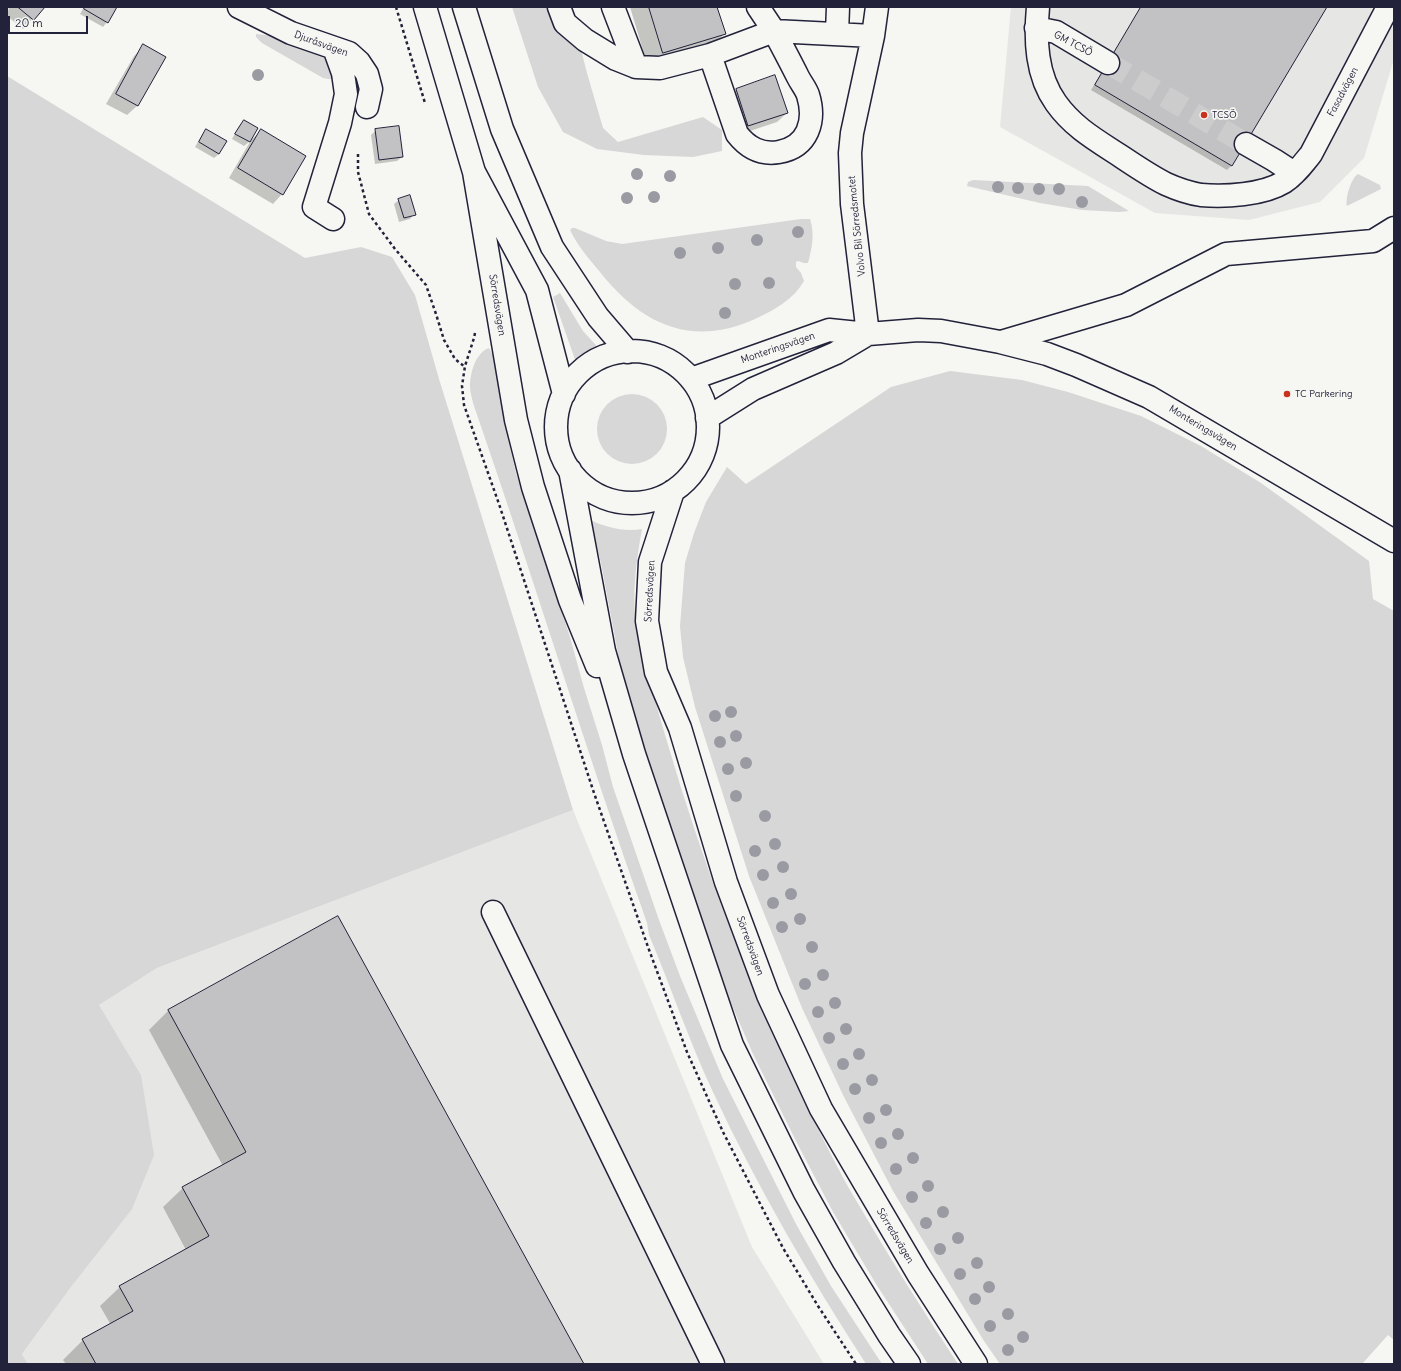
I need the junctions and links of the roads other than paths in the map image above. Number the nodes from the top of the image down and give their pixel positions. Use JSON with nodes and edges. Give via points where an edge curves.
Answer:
{"nodes":[{"id":1,"x":239,"y":7,"type":"edge"},
{"id":2,"x":425,"y":7,"type":"edge"},
{"id":3,"x":464,"y":7,"type":"edge"},
{"id":4,"x":559,"y":7,"type":"edge"},
{"id":5,"x":613,"y":7,"type":"edge"},
{"id":6,"x":758,"y":7,"type":"edge"},
{"id":7,"x":838,"y":7,"type":"edge"},
{"id":8,"x":877,"y":7,"type":"edge"},
{"id":9,"x":1388,"y":7,"type":"edge"},
{"id":10,"x":1037,"y":18,"type":"edge"},
{"id":11,"x":774,"y":31,"type":"junction"},
{"id":12,"x":837,"y":33,"type":"junction"},
{"id":13,"x":873,"y":36,"type":"junction"},
{"id":14,"x":334,"y":48,"type":"junction"},
{"id":15,"x":710,"y":55,"type":"junction"},
{"id":16,"x":1108,"y":63,"type":"tunnel mouth"},
{"id":17,"x":636,"y":67,"type":"junction"},
{"id":18,"x":367,"y":107,"type":"dead end"},
{"id":19,"x":1246,"y":144,"type":"tunnel mouth"},
{"id":20,"x":474,"y":172,"type":"junction"},
{"id":21,"x":1294,"y":174,"type":"junction"},
{"id":22,"x":333,"y":219,"type":"dead end"},
{"id":23,"x":1394,"y":228,"type":"edge"},
{"id":24,"x":868,"y":334,"type":"junction"},
{"id":25,"x":1000,"y":342,"type":"junction"},
{"id":26,"x":628,"y":352,"type":"junction"},
{"id":27,"x":690,"y":379,"type":"junction"},
{"id":28,"x":564,"y":394,"type":"junction"},
{"id":29,"x":707,"y":418,"type":"junction"},
{"id":30,"x":570,"y":470,"type":"junction"},
{"id":31,"x":673,"y":491,"type":"junction"},
{"id":32,"x":1394,"y":541,"type":"edge"},
{"id":33,"x":634,"y":754,"type":"junction"},
{"id":34,"x":493,"y":912,"type":"dead end"},
{"id":35,"x":713,"y":1364,"type":"edge"},
{"id":36,"x":909,"y":1364,"type":"edge"},
{"id":37,"x":976,"y":1364,"type":"edge"}],
"edges":[{"from":1,"to":14,"type":"street","name":"Djuråsvägen","via":[[291,34]]},
{"from":2,"to":20,"type":"street","name":"Sörredsvägen"},
{"from":3,"to":26,"type":"street","via":[[502,130],[552,247],[598,317]]},
{"from":4,"to":17,"type":"street","via":[[565,23],[585,40],[616,59]]},
{"from":5,"to":17,"type":"street"},
{"from":6,"to":11,"type":"street"},
{"from":7,"to":12,"type":"street"},
{"from":8,"to":13,"type":"street","name":"Volvo Bil Sörredsmotet"},
{"from":9,"to":21,"type":"street","name":"Fasadvägen","via":[[1311,154]]},
{"from":10,"to":16,"type":"street","name":"GM TCSÖ"},
{"from":10,"to":21,"type":"street","via":[[1037,51],[1042,75],[1056,103],[1073,123],[1091,137],[1165,183],[1200,195],[1241,195],[1264,190],[1284,182]]},
{"from":11,"to":12,"type":"street"},
{"from":11,"to":15,"type":"street"},
{"from":11,"to":15,"type":"street","via":[[808,95],[811,112],[810,126],[804,137],[794,147],[781,152],[759,151],[745,144],[737,134]]},
{"from":12,"to":13,"type":"street"},
{"from":13,"to":24,"type":"street","name":"Volvo Bil Sörredsmotet","via":[[853,126],[850,153],[852,204]]},
{"from":14,"to":18,"type":"street","name":"Djuråsvägen","via":[[349,53],[367,74],[370,89]]},
{"from":14,"to":22,"type":"street","via":[[343,73],[346,94],[314,207]]},
{"from":15,"to":17,"type":"street","via":[[660,68]]},
{"from":19,"to":21,"type":"street"},
{"from":20,"to":28,"type":"street","name":"Sörredsvägen","via":[[537,290]]},
{"from":20,"to":33,"type":"street","name":"Sörredsvägen","via":[[516,420],[533,487],[570,600]]},
{"from":23,"to":25,"type":"street","name":"Monteringsvägen","via":[[1373,241],[1226,254],[1126,305]]},
{"from":24,"to":25,"type":"street","name":"Monteringsvägen","via":[[918,330],[954,333]]},
{"from":24,"to":27,"type":"street","name":"Monteringsvägen","via":[[829,330]]},
{"from":24,"to":29,"type":"street","name":"Monteringsvägen","via":[[836,353],[753,389]]},
{"from":25,"to":32,"type":"street","name":"Monteringsvägen","via":[[1047,354],[1149,397]]},
{"from":26,"to":27,"type":"street","name":"Sörredsvägen","via":[[652,354],[663,358],[683,371]]},
{"from":26,"to":28,"type":"street","name":"Sörredsvägen","via":[[602,358],[587,367],[574,379]]},
{"from":27,"to":29,"type":"street","name":"Sörredsvägen","via":[[703,401]]},
{"from":28,"to":30,"type":"street","name":"Sörredsvägen","via":[[558,413],[557,434],[561,453]]},
{"from":29,"to":31,"type":"street","name":"Sörredsvägen","via":[[707,442],[698,465],[683,484]]},
{"from":30,"to":31,"type":"street","name":"Sörredsvägen","via":[[593,492],[622,502],[638,503],[653,500]]},
{"from":30,"to":33,"type":"street","name":"Sörredsvägen","via":[[604,651]]},
{"from":31,"to":37,"type":"street","name":"Sörredsvägen","via":[[650,562],[647,621],[656,672],[680,728],[726,882],[768,995],[821,1109],[918,1274]]},
{"from":33,"to":36,"type":"street","name":"Sörredsvägen","via":[[732,1045],[804,1192],[844,1262]]},
{"from":34,"to":35,"type":"street"}]}
